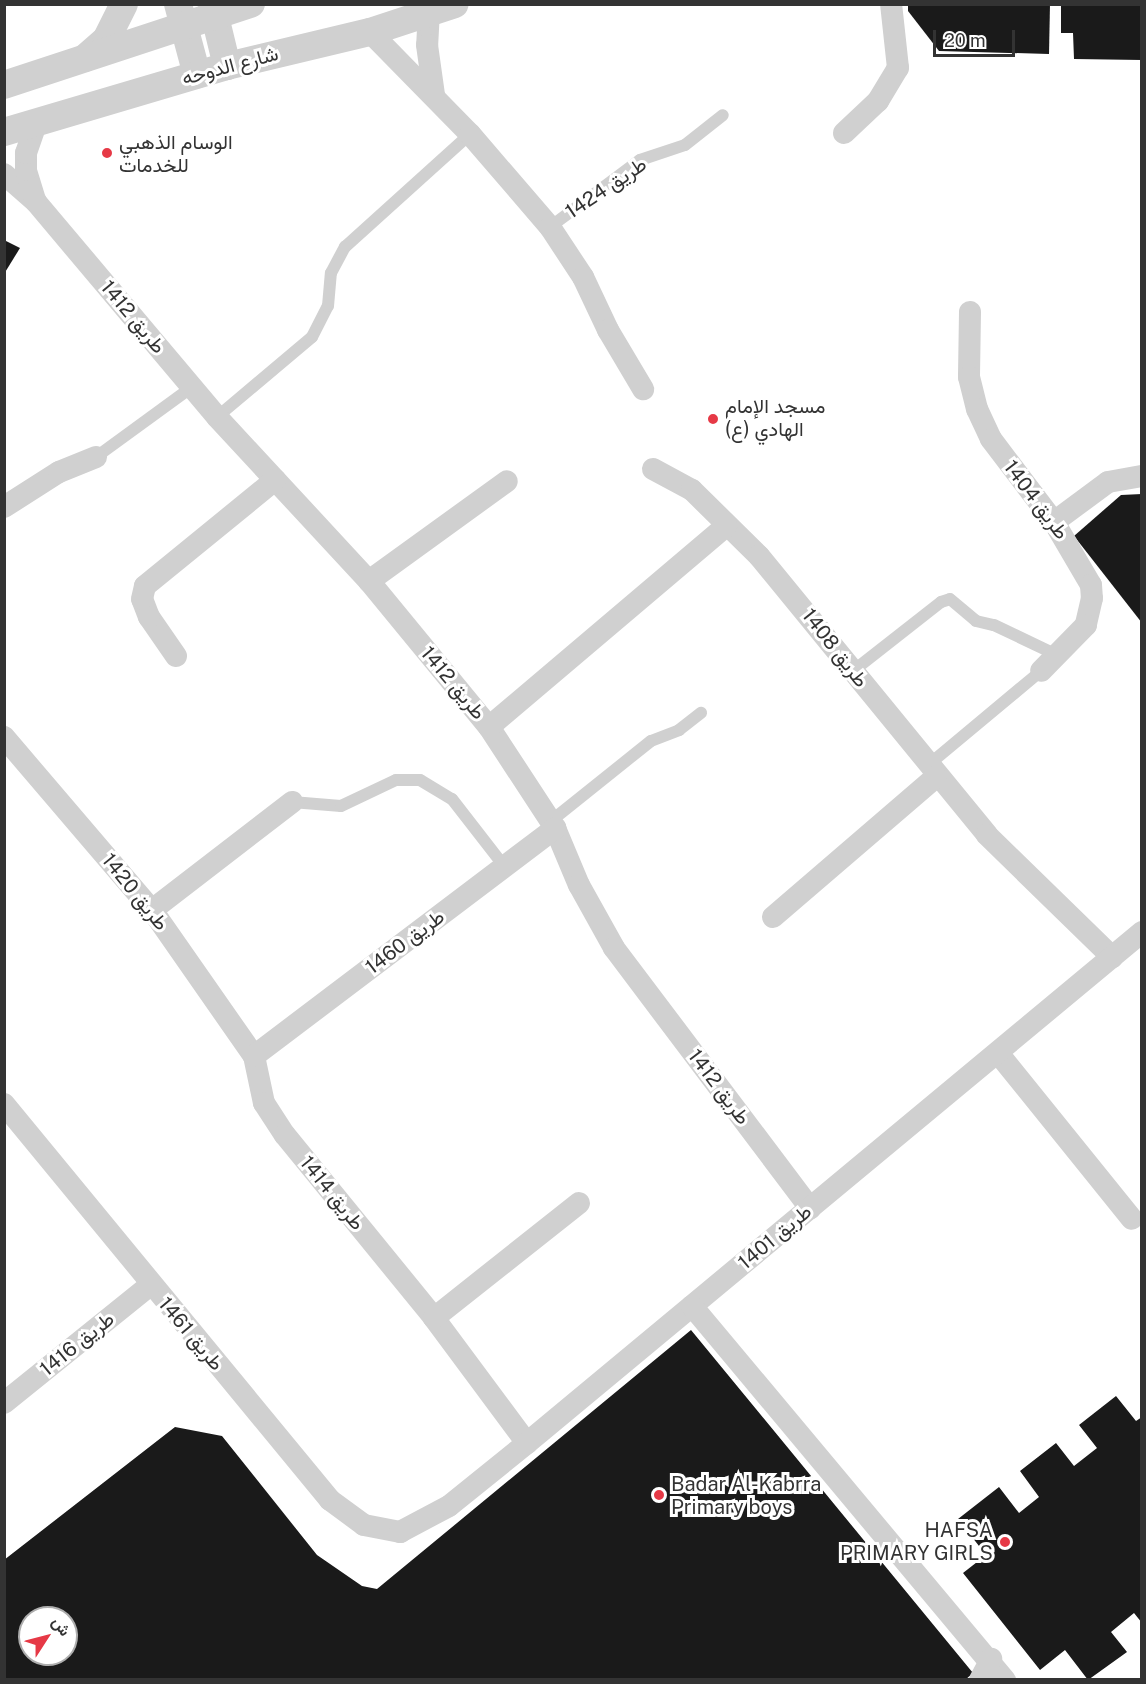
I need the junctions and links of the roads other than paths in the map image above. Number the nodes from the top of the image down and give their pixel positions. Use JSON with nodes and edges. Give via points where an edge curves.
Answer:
{"nodes":[{"id":1,"x":124,"y":4,"type":"edge"},
{"id":2,"x":251,"y":4,"type":"edge"},
{"id":3,"x":891,"y":4,"type":"edge"},
{"id":4,"x":442,"y":8,"type":"edge"},
{"id":5,"x":214,"y":11,"type":"edge"},
{"id":6,"x":181,"y":16,"type":"edge"},
{"id":7,"x":370,"y":32,"type":"junction"},
{"id":8,"x":82,"y":61,"type":"junction"},
{"id":9,"x":226,"y":66,"type":"junction"},
{"id":10,"x":197,"y":75,"type":"junction"},
{"id":11,"x":4,"y":85,"type":"edge"},
{"id":12,"x":434,"y":95,"type":"junction"},
{"id":13,"x":723,"y":115,"type":"dead end"},
{"id":14,"x":37,"y":121,"type":"junction"},
{"id":15,"x":4,"y":132,"type":"edge"},
{"id":16,"x":844,"y":133,"type":"dead end"},
{"id":17,"x":470,"y":134,"type":"junction"},
{"id":18,"x":4,"y":174,"type":"edge"},
{"id":19,"x":36,"y":202,"type":"junction"},
{"id":20,"x":550,"y":227,"type":"junction"},
{"id":21,"x":970,"y":312,"type":"dead end"},
{"id":22,"x":192,"y":387,"type":"junction"},
{"id":23,"x":643,"y":389,"type":"dead end"},
{"id":24,"x":217,"y":417,"type":"junction"},
{"id":25,"x":96,"y":457,"type":"joint"},
{"id":26,"x":653,"y":469,"type":"dead end"},
{"id":27,"x":1142,"y":476,"type":"edge"},
{"id":28,"x":275,"y":480,"type":"junction"},
{"id":29,"x":507,"y":481,"type":"dead end"},
{"id":30,"x":4,"y":507,"type":"edge"},
{"id":31,"x":1054,"y":522,"type":"junction"},
{"id":32,"x":726,"y":526,"type":"junction"},
{"id":33,"x":369,"y":581,"type":"junction"},
{"id":34,"x":176,"y":656,"type":"dead end"},
{"id":35,"x":1049,"y":663,"type":"junction"},
{"id":36,"x":853,"y":671,"type":"junction"},
{"id":37,"x":701,"y":713,"type":"dead end"},
{"id":38,"x":489,"y":727,"type":"junction"},
{"id":39,"x":4,"y":737,"type":"edge"},
{"id":40,"x":932,"y":771,"type":"junction"},
{"id":41,"x":292,"y":802,"type":"joint"},
{"id":42,"x":553,"y":824,"type":"junction"},
{"id":43,"x":504,"y":866,"type":"junction"},
{"id":44,"x":152,"y":910,"type":"junction"},
{"id":45,"x":773,"y":917,"type":"dead end"},
{"id":46,"x":1142,"y":932,"type":"edge"},
{"id":47,"x":1112,"y":957,"type":"junction"},
{"id":48,"x":998,"y":1053,"type":"junction"},
{"id":49,"x":254,"y":1056,"type":"junction"},
{"id":50,"x":4,"y":1104,"type":"edge"},
{"id":51,"x":579,"y":1203,"type":"dead end"},
{"id":52,"x":810,"y":1208,"type":"junction"},
{"id":53,"x":1132,"y":1219,"type":"dead end"},
{"id":54,"x":150,"y":1285,"type":"junction"},
{"id":55,"x":692,"y":1306,"type":"junction"},
{"id":56,"x":434,"y":1318,"type":"junction"},
{"id":57,"x":4,"y":1403,"type":"edge"},
{"id":58,"x":527,"y":1443,"type":"junction"},
{"id":59,"x":400,"y":1532,"type":"joint"},
{"id":60,"x":991,"y":1659,"type":"junction"},
{"id":61,"x":980,"y":1680,"type":"edge"},
{"id":62,"x":1005,"y":1680,"type":"edge"}],
"edges":[{"from":1,"to":8,"type":"street","via":[[106,40]]},
{"from":2,"to":5,"type":"street"},
{"from":3,"to":16,"type":"street","via":[[898,68],[878,101]]},
{"from":4,"to":7,"type":"street","name":"شارع الدوحه"},
{"from":4,"to":12,"type":"street","via":[[427,45]]},
{"from":5,"to":6,"type":"street"},
{"from":5,"to":9,"type":"street"},
{"from":6,"to":8,"type":"street"},
{"from":6,"to":10,"type":"street"},
{"from":7,"to":9,"type":"street","name":"شارع الدوحه"},
{"from":7,"to":12,"type":"street","name":"طريق 1424"},
{"from":8,"to":11,"type":"street"},
{"from":9,"to":10,"type":"street","name":"شارع الدوحه"},
{"from":10,"to":14,"type":"street","name":"شارع الدوحه"},
{"from":12,"to":17,"type":"street","name":"طريق 1424"},
{"from":13,"to":20,"type":"lane","name":"طريق 1424","via":[[685,145],[640,160]]},
{"from":14,"to":15,"type":"street","name":"شارع الدوحه"},
{"from":14,"to":19,"type":"street","name":"طريق 1412","via":[[26,153],[26,170]]},
{"from":17,"to":20,"type":"street","name":"طريق 1424"},
{"from":17,"to":24,"type":"lane","via":[[345,247],[331,273],[328,306],[312,337]]},
{"from":18,"to":19,"type":"street","name":"طريق 1412"},
{"from":19,"to":22,"type":"street","name":"طريق 1412"},
{"from":20,"to":23,"type":"street","name":"طريق 1424","via":[[583,277]]},
{"from":21,"to":31,"type":"street","name":"طريق 1404","via":[[969,377],[977,409],[991,439]]},
{"from":22,"to":24,"type":"street","name":"طريق 1412"},
{"from":22,"to":25,"type":"lane"},
{"from":24,"to":28,"type":"street","name":"طريق 1412"},
{"from":25,"to":30,"type":"street","via":[[59,472]]},
{"from":26,"to":32,"type":"street","name":"طريق 1408","via":[[692,490]]},
{"from":27,"to":31,"type":"street","via":[[1108,482]]},
{"from":28,"to":33,"type":"street","name":"طريق 1412"},
{"from":28,"to":34,"type":"street","via":[[145,586],[142,600],[149,617]]},
{"from":29,"to":33,"type":"street"},
{"from":31,"to":35,"type":"street","name":"طريق 1404","via":[[1087,572],[1092,598],[1086,625]]},
{"from":32,"to":36,"type":"street","name":"طريق 1408","via":[[759,556]]},
{"from":32,"to":38,"type":"street"},
{"from":33,"to":38,"type":"street","name":"طريق 1412"},
{"from":35,"to":36,"type":"lane","via":[[994,625],[976,621],[950,599]]},
{"from":35,"to":40,"type":"lane"},
{"from":36,"to":40,"type":"street","name":"طريق 1408"},
{"from":37,"to":42,"type":"lane","via":[[679,730],[651,741]]},
{"from":38,"to":42,"type":"street","name":"طريق 1412"},
{"from":39,"to":44,"type":"street","name":"طريق 1420"},
{"from":40,"to":45,"type":"street"},
{"from":40,"to":47,"type":"street","name":"طريق 1408","via":[[987,835]]},
{"from":41,"to":43,"type":"lane","via":[[341,806],[396,780],[420,780],[447,795]]},
{"from":41,"to":44,"type":"street"},
{"from":42,"to":43,"type":"street","name":"طريق 1460"},
{"from":42,"to":52,"type":"street","name":"طريق 1412","via":[[579,885],[615,948]]},
{"from":43,"to":49,"type":"street","name":"طريق 1460"},
{"from":44,"to":49,"type":"street","name":"طريق 1420"},
{"from":46,"to":47,"type":"street","name":"طريق 1401"},
{"from":47,"to":48,"type":"street","name":"طريق 1401"},
{"from":48,"to":52,"type":"street","name":"طريق 1401"},
{"from":48,"to":53,"type":"street"},
{"from":49,"to":56,"type":"street","name":"طريق 1414","via":[[264,1103],[285,1135]]},
{"from":50,"to":54,"type":"street","name":"طريق 1461"},
{"from":51,"to":56,"type":"street"},
{"from":52,"to":55,"type":"street","name":"طريق 1401"},
{"from":54,"to":57,"type":"street","name":"طريق 1416"},
{"from":54,"to":59,"type":"street","name":"طريق 1461","via":[[330,1500],[364,1525]]},
{"from":55,"to":58,"type":"street","name":"طريق 1401"},
{"from":55,"to":60,"type":"street"},
{"from":56,"to":58,"type":"street","name":"طريق 1414"},
{"from":58,"to":59,"type":"street","name":"طريق 1401","via":[[449,1506]]},
{"from":60,"to":61,"type":"street"},
{"from":60,"to":62,"type":"street"}]}
